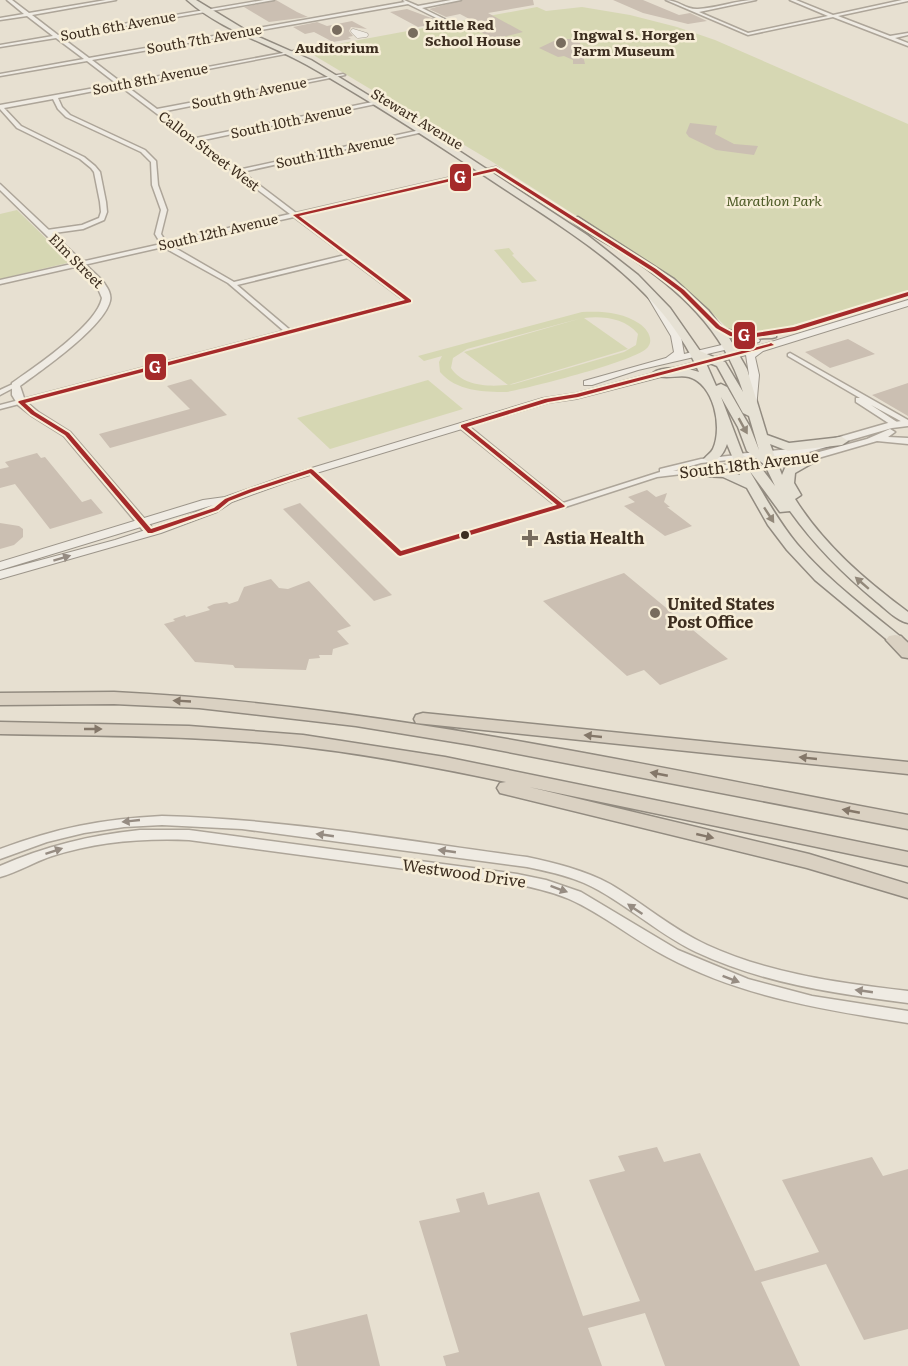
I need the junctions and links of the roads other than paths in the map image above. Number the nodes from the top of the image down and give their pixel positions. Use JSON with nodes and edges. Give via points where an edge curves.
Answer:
{"nodes":[{"id":1,"x":9,"y":0,"type":"edge"},
{"id":2,"x":114,"y":0,"type":"edge"},
{"id":3,"x":191,"y":0,"type":"edge"},
{"id":4,"x":206,"y":0,"type":"edge"},
{"id":5,"x":272,"y":0,"type":"edge"},
{"id":6,"x":459,"y":0,"type":"edge"},
{"id":7,"x":668,"y":0,"type":"edge"},
{"id":8,"x":754,"y":0,"type":"edge"},
{"id":9,"x":792,"y":0,"type":"edge"},
{"id":10,"x":908,"y":0,"type":"edge"},
{"id":11,"x":406,"y":1,"type":"edge"},
{"id":12,"x":417,"y":7,"type":"junction"},
{"id":13,"x":219,"y":9,"type":"junction"},
{"id":14,"x":208,"y":11,"type":"junction"},
{"id":15,"x":696,"y":11,"type":"junction"},
{"id":16,"x":27,"y":14,"type":"junction"},
{"id":17,"x":833,"y":16,"type":"junction"},
{"id":18,"x":0,"y":19,"type":"edge"},
{"id":19,"x":461,"y":29,"type":"dead end"},
{"id":20,"x":254,"y":30,"type":"junction"},
{"id":21,"x":242,"y":33,"type":"junction"},
{"id":22,"x":908,"y":34,"type":"edge"},
{"id":23,"x":57,"y":37,"type":"junction"},
{"id":24,"x":889,"y":38,"type":"junction"},
{"id":25,"x":908,"y":45,"type":"edge"},
{"id":26,"x":0,"y":46,"type":"edge"},
{"id":27,"x":299,"y":51,"type":"junction"},
{"id":28,"x":288,"y":53,"type":"junction"},
{"id":29,"x":88,"y":60,"type":"junction"},
{"id":30,"x":0,"y":75,"type":"edge"},
{"id":31,"x":343,"y":75,"type":"junction"},
{"id":32,"x":332,"y":77,"type":"junction"},
{"id":33,"x":120,"y":84,"type":"junction"},
{"id":34,"x":56,"y":97,"type":"junction"},
{"id":35,"x":387,"y":101,"type":"junction"},
{"id":36,"x":375,"y":103,"type":"junction"},
{"id":37,"x":0,"y":107,"type":"edge"},
{"id":38,"x":156,"y":111,"type":"junction"},
{"id":39,"x":434,"y":129,"type":"junction"},
{"id":40,"x":422,"y":132,"type":"junction"},
{"id":41,"x":195,"y":140,"type":"junction"},
{"id":42,"x":496,"y":169,"type":"junction"},
{"id":43,"x":485,"y":171,"type":"junction"},
{"id":44,"x":236,"y":172,"type":"junction"},
{"id":45,"x":0,"y":186,"type":"edge"},
{"id":46,"x":4,"y":195,"type":"edge"},
{"id":47,"x":295,"y":215,"type":"junction"},
{"id":48,"x":47,"y":232,"type":"junction"},
{"id":49,"x":583,"y":237,"type":"junction"},
{"id":50,"x":165,"y":244,"type":"junction"},
{"id":51,"x":350,"y":256,"type":"junction"},
{"id":52,"x":80,"y":264,"type":"junction"},
{"id":53,"x":0,"y":282,"type":"edge"},
{"id":54,"x":233,"y":284,"type":"junction"},
{"id":55,"x":651,"y":294,"type":"junction"},
{"id":56,"x":908,"y":294,"type":"edge"},
{"id":57,"x":908,"y":303,"type":"edge"},
{"id":58,"x":718,"y":330,"type":"junction"},
{"id":59,"x":289,"y":332,"type":"junction"},
{"id":60,"x":772,"y":335,"type":"junction"},
{"id":61,"x":765,"y":346,"type":"junction"},
{"id":62,"x":723,"y":352,"type":"junction"},
{"id":63,"x":790,"y":355,"type":"dead end"},
{"id":64,"x":699,"y":358,"type":"junction"},
{"id":65,"x":670,"y":359,"type":"junction"},
{"id":66,"x":659,"y":373,"type":"junction"},
{"id":67,"x":710,"y":383,"type":"junction"},
{"id":68,"x":15,"y":385,"type":"junction"},
{"id":69,"x":845,"y":389,"type":"junction"},
{"id":70,"x":0,"y":393,"type":"edge"},
{"id":71,"x":547,"y":400,"type":"junction"},
{"id":72,"x":21,"y":402,"type":"junction"},
{"id":73,"x":0,"y":407,"type":"edge"},
{"id":74,"x":752,"y":407,"type":"junction"},
{"id":75,"x":724,"y":418,"type":"junction"},
{"id":76,"x":756,"y":422,"type":"junction"},
{"id":77,"x":463,"y":426,"type":"junction"},
{"id":78,"x":905,"y":426,"type":"edge"},
{"id":79,"x":761,"y":437,"type":"junction"},
{"id":80,"x":842,"y":441,"type":"junction"},
{"id":81,"x":870,"y":441,"type":"junction"},
{"id":82,"x":908,"y":441,"type":"edge"},
{"id":83,"x":812,"y":458,"type":"junction"},
{"id":84,"x":710,"y":459,"type":"junction"},
{"id":85,"x":754,"y":460,"type":"junction"},
{"id":86,"x":687,"y":472,"type":"junction"},
{"id":87,"x":656,"y":475,"type":"junction"},
{"id":88,"x":750,"y":484,"type":"junction"},
{"id":89,"x":803,"y":520,"type":"junction"},
{"id":90,"x":146,"y":527,"type":"junction"},
{"id":91,"x":814,"y":534,"type":"junction"},
{"id":92,"x":0,"y":566,"type":"edge"},
{"id":93,"x":0,"y":575,"type":"edge"},
{"id":94,"x":908,"y":619,"type":"edge"},
{"id":95,"x":904,"y":648,"type":"edge"},
{"id":96,"x":0,"y":699,"type":"edge"},
{"id":97,"x":241,"y":705,"type":"junction"},
{"id":98,"x":0,"y":729,"type":"edge"},
{"id":99,"x":258,"y":738,"type":"junction"},
{"id":100,"x":908,"y":768,"type":"edge"},
{"id":101,"x":908,"y":822,"type":"edge"},
{"id":102,"x":0,"y":854,"type":"edge"},
{"id":103,"x":908,"y":860,"type":"edge"},
{"id":104,"x":0,"y":872,"type":"edge"},
{"id":105,"x":908,"y":891,"type":"edge"},
{"id":106,"x":908,"y":997,"type":"edge"},
{"id":107,"x":908,"y":1017,"type":"edge"}],
"edges":[{"from":1,"to":16,"type":"street","name":"Callon Street West"},
{"from":2,"to":16,"type":"street"},
{"from":3,"to":14,"type":"main road","name":"Stewart Avenue"},
{"from":4,"to":13,"type":"main road","name":"Stewart Avenue"},
{"from":5,"to":13,"type":"street","name":"South 6th Avenue"},
{"from":6,"to":12,"type":"street"},
{"from":7,"to":15,"type":"street"},
{"from":8,"to":15,"type":"street"},
{"from":9,"to":17,"type":"street"},
{"from":10,"to":17,"type":"street"},
{"from":11,"to":12,"type":"street"},
{"from":11,"to":20,"type":"street","name":"South 7th Avenue"},
{"from":12,"to":19,"type":"street"},
{"from":13,"to":14,"type":"street","name":"South 6th Avenue"},
{"from":13,"to":20,"type":"main road","name":"Stewart Avenue"},
{"from":14,"to":21,"type":"main road","name":"Stewart Avenue"},
{"from":14,"to":23,"type":"street","name":"South 6th Avenue"},
{"from":15,"to":17,"type":"street","via":[[748,34]]},
{"from":16,"to":18,"type":"street"},
{"from":16,"to":23,"type":"street","name":"Callon Street West"},
{"from":17,"to":24,"type":"street"},
{"from":20,"to":21,"type":"street","name":"South 7th Avenue"},
{"from":20,"to":27,"type":"main road","name":"Stewart Avenue"},
{"from":21,"to":28,"type":"main road","name":"Stewart Avenue"},
{"from":21,"to":29,"type":"street","name":"South 7th Avenue"},
{"from":22,"to":24,"type":"street"},
{"from":23,"to":26,"type":"street","name":"South 6th Avenue"},
{"from":23,"to":29,"type":"street","name":"Callon Street West"},
{"from":24,"to":25,"type":"street"},
{"from":27,"to":28,"type":"street","name":"South 8th Avenue"},
{"from":27,"to":31,"type":"main road","name":"Stewart Avenue"},
{"from":28,"to":32,"type":"main road","name":"Stewart Avenue"},
{"from":28,"to":33,"type":"street","name":"South 8th Avenue"},
{"from":29,"to":30,"type":"street","name":"South 7th Avenue"},
{"from":29,"to":33,"type":"street","name":"Callon Street West"},
{"from":31,"to":32,"type":"street","name":"South 9th Avenue"},
{"from":31,"to":35,"type":"main road","name":"Stewart Avenue"},
{"from":32,"to":36,"type":"main road","name":"Stewart Avenue"},
{"from":32,"to":38,"type":"street","name":"South 9th Avenue"},
{"from":33,"to":34,"type":"street","name":"South 8th Avenue"},
{"from":33,"to":38,"type":"street","name":"Callon Street West"},
{"from":34,"to":37,"type":"street","name":"South 8th Avenue"},
{"from":34,"to":50,"type":"street","via":[[68,116],[143,151],[154,162],[155,185],[164,210],[158,234]]},
{"from":35,"to":36,"type":"street","name":"South 10th Avenue"},
{"from":35,"to":39,"type":"main road","name":"Stewart Avenue"},
{"from":36,"to":40,"type":"main road","name":"Stewart Avenue"},
{"from":36,"to":41,"type":"street","name":"South 10th Avenue"},
{"from":37,"to":48,"type":"street","via":[[19,127],[82,158],[97,172],[104,209],[102,219],[83,227]]},
{"from":38,"to":41,"type":"street","name":"Callon Street West"},
{"from":39,"to":40,"type":"street","name":"South 11th Avenue"},
{"from":39,"to":42,"type":"main road","name":"Stewart Avenue"},
{"from":40,"to":43,"type":"main road","name":"Stewart Avenue"},
{"from":40,"to":44,"type":"street","name":"South 11th Avenue"},
{"from":41,"to":44,"type":"street","name":"Callon Street West"},
{"from":42,"to":43,"type":"street","name":"South 12th Avenue"},
{"from":42,"to":58,"type":"main road","name":"Stewart Avenue","via":[[663,276],[698,306]]},
{"from":43,"to":47,"type":"street","name":"South 12th Avenue"},
{"from":43,"to":49,"type":"main road","name":"Stewart Avenue"},
{"from":44,"to":47,"type":"street","name":"Callon Street West"},
{"from":45,"to":46,"type":"street","name":"Elm Street"},
{"from":46,"to":48,"type":"street","name":"Elm Street"},
{"from":47,"to":50,"type":"street","name":"South 12th Avenue"},
{"from":47,"to":51,"type":"street","name":"Callon Street West"},
{"from":48,"to":52,"type":"street","name":"Elm Street"},
{"from":49,"to":55,"type":"main road","name":"Stewart Avenue"},
{"from":49,"to":62,"type":"main road","via":[[616,253],[674,295]]},
{"from":50,"to":52,"type":"street","name":"South 12th Avenue"},
{"from":50,"to":54,"type":"street"},
{"from":51,"to":54,"type":"street"},
{"from":51,"to":59,"type":"street","name":"Callon Street West","via":[[409,301]]},
{"from":52,"to":53,"type":"street","name":"South 12th Avenue"},
{"from":52,"to":68,"type":"street","name":"Elm Street","via":[[105,290],[106,303],[93,321]]},
{"from":54,"to":59,"type":"street"},
{"from":55,"to":64,"type":"main road","name":"Stewart Avenue"},
{"from":55,"to":65,"type":"main road","via":[[678,343],[679,353]]},
{"from":56,"to":60,"type":"main road"},
{"from":57,"to":61,"type":"main road"},
{"from":58,"to":60,"type":"main road","via":[[736,336]]},
{"from":58,"to":62,"type":"main road","name":"Stewart Avenue"},
{"from":59,"to":72,"type":"street"},
{"from":60,"to":62,"type":"main road"},
{"from":61,"to":62,"type":"main road"},
{"from":61,"to":74,"type":"main road","via":[[750,356],[754,375]]},
{"from":62,"to":64,"type":"main road"},
{"from":62,"to":74,"type":"main road","via":[[741,369]]},
{"from":62,"to":76,"type":"main road","via":[[722,365]]},
{"from":63,"to":69,"type":"street"},
{"from":64,"to":65,"type":"main road"},
{"from":64,"to":66,"type":"main road"},
{"from":64,"to":67,"type":"main road"},
{"from":64,"to":85,"type":"main road","one_way":true,"via":[[715,372],[744,427]]},
{"from":65,"to":71,"type":"main road","via":[[571,388]]},
{"from":66,"to":67,"type":"main road","via":[[691,373]]},
{"from":66,"to":71,"type":"main road"},
{"from":67,"to":75,"type":"main road"},
{"from":68,"to":70,"type":"street","name":"Elm Street"},
{"from":68,"to":72,"type":"street"},
{"from":69,"to":78,"type":"street"},
{"from":69,"to":78,"type":"street"},
{"from":71,"to":77,"type":"main road"},
{"from":72,"to":73,"type":"street"},
{"from":72,"to":90,"type":"street","via":[[32,414],[67,434]]},
{"from":74,"to":76,"type":"main road"},
{"from":75,"to":84,"type":"main road","via":[[718,451]]},
{"from":75,"to":85,"type":"main road"},
{"from":76,"to":79,"type":"main road"},
{"from":77,"to":87,"type":"street","name":"South 18th Avenue","via":[[562,506]]},
{"from":77,"to":90,"type":"main road","via":[[286,479],[227,500],[219,508]]},
{"from":78,"to":80,"type":"street","name":"South 18th Avenue"},
{"from":78,"to":81,"type":"street","name":"South 18th Avenue"},
{"from":79,"to":80,"type":"main road","via":[[788,447]]},
{"from":79,"to":85,"type":"main road"},
{"from":80,"to":85,"type":"street","name":"South 18th Avenue"},
{"from":81,"to":82,"type":"street"},
{"from":81,"to":83,"type":"street","name":"South 18th Avenue"},
{"from":83,"to":85,"type":"street","name":"South 18th Avenue"},
{"from":83,"to":89,"type":"main road","via":[[794,466],[788,476]]},
{"from":84,"to":85,"type":"street","name":"South 18th Avenue"},
{"from":84,"to":87,"type":"street","name":"South 18th Avenue"},
{"from":85,"to":86,"type":"street","name":"South 18th Avenue"},
{"from":85,"to":88,"type":"main road"},
{"from":85,"to":89,"type":"main road","via":[[785,492]]},
{"from":85,"to":91,"type":"main road","via":[[787,511]]},
{"from":86,"to":87,"type":"street","name":"South 18th Avenue"},
{"from":86,"to":88,"type":"main road","via":[[725,473]]},
{"from":88,"to":95,"type":"main road","one_way":true,"via":[[792,547],[843,598]]},
{"from":89,"to":91,"type":"main road"},
{"from":90,"to":92,"type":"main road"},
{"from":93,"to":90,"type":"main road","one_way":true},
{"from":94,"to":91,"type":"main road","one_way":true,"via":[[855,576]]},
{"from":97,"to":96,"type":"highway","one_way":true,"via":[[129,699]]},
{"from":100,"to":97,"type":"highway","one_way":true,"via":[[293,706]]},
{"from":101,"to":97,"type":"highway","one_way":true,"via":[[417,729]]},
{"from":98,"to":99,"type":"highway","one_way":true,"via":[[159,730]]},
{"from":99,"to":103,"type":"highway","via":[[425,759]]},
{"from":99,"to":105,"type":"highway","one_way":true,"via":[[431,769],[810,861]]},
{"from":106,"to":102,"type":"street","name":"Westwood Drive","one_way":true,"via":[[821,983],[729,959],[685,939],[588,880],[527,862],[183,819],[97,826]]},
{"from":104,"to":107,"type":"street","name":"Westwood Drive","one_way":true,"via":[[82,843],[161,834],[517,879],[576,896],[673,954],[744,984],[812,1002]]}]}
